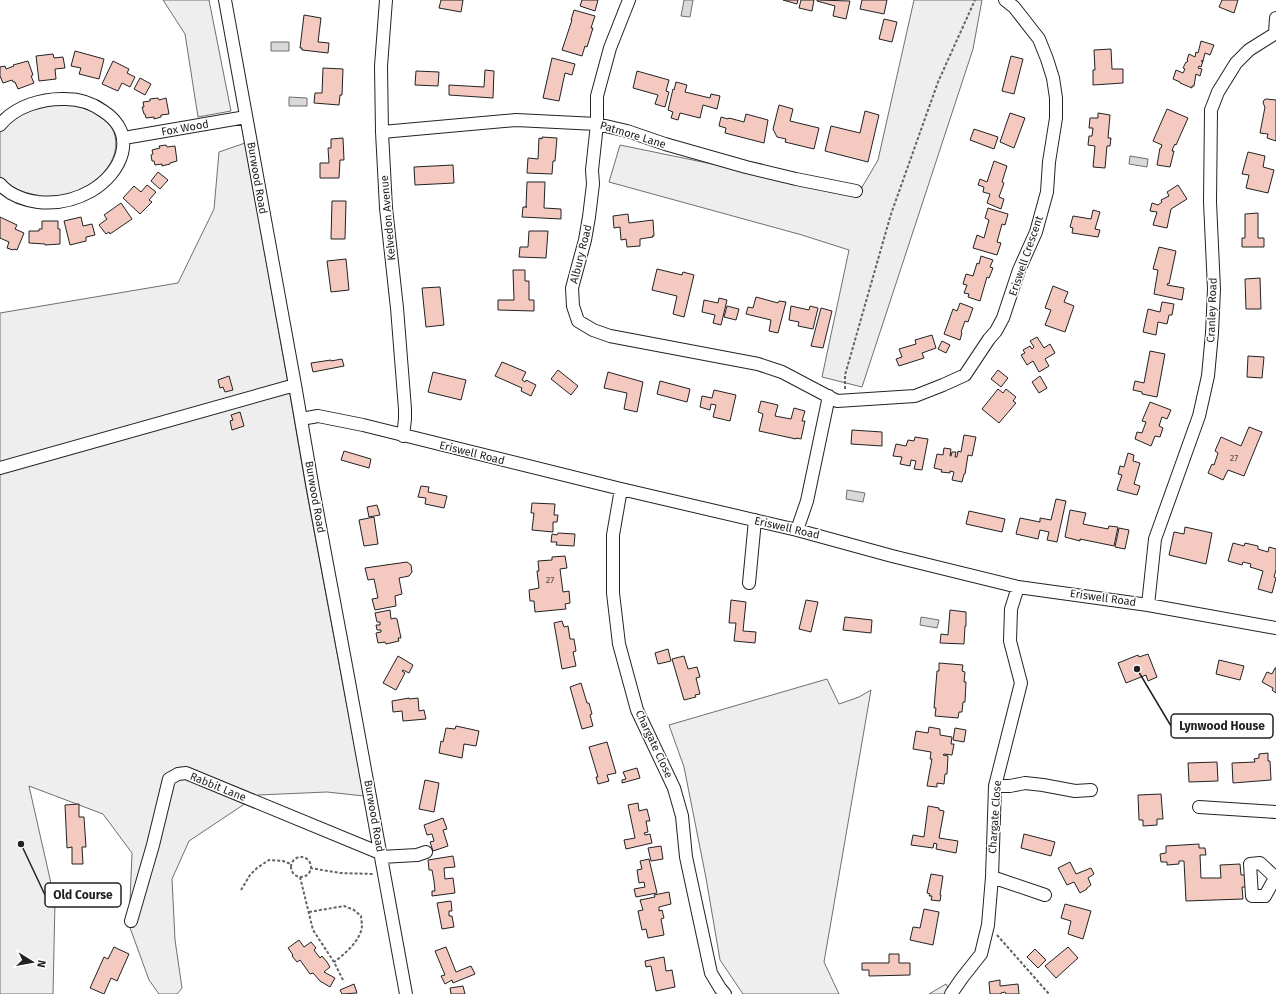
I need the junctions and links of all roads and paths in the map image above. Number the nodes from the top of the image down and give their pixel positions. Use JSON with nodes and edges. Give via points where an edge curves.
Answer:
{"nodes":[{"id":1,"x":225,"y":0,"type":"edge"},
{"id":2,"x":386,"y":0,"type":"edge"},
{"id":3,"x":629,"y":0,"type":"edge"},
{"id":4,"x":975,"y":0,"type":"edge"},
{"id":5,"x":1005,"y":0,"type":"edge"},
{"id":6,"x":1276,"y":18,"type":"edge"},
{"id":7,"x":1275,"y":33,"type":"edge"},
{"id":8,"x":246,"y":117,"type":"junction"},
{"id":9,"x":596,"y":124,"type":"junction"},
{"id":10,"x":0,"y":125,"type":"edge"},
{"id":11,"x":382,"y":132,"type":"junction"},
{"id":12,"x":124,"y":138,"type":"junction"},
{"id":13,"x":0,"y":184,"type":"edge"},
{"id":14,"x":856,"y":191,"type":"dead end"},
{"id":15,"x":295,"y":385,"type":"junction"},
{"id":16,"x":829,"y":396,"type":"junction"},
{"id":17,"x":846,"y":400,"type":"junction"},
{"id":18,"x":301,"y":419,"type":"junction"},
{"id":19,"x":403,"y":436,"type":"junction"},
{"id":20,"x":0,"y":468,"type":"edge"},
{"id":21,"x":621,"y":490,"type":"junction"},
{"id":22,"x":755,"y":520,"type":"junction"},
{"id":23,"x":797,"y":530,"type":"junction"},
{"id":24,"x":749,"y":583,"type":"dead end"},
{"id":25,"x":1018,"y":587,"type":"junction"},
{"id":26,"x":1148,"y":604,"type":"junction"},
{"id":27,"x":1276,"y":628,"type":"edge"},
{"id":28,"x":996,"y":786,"type":"junction"},
{"id":29,"x":1091,"y":790,"type":"dead end"},
{"id":30,"x":1199,"y":807,"type":"dead end"},
{"id":31,"x":1276,"y":812,"type":"edge"},
{"id":32,"x":426,"y":852,"type":"dead end"},
{"id":33,"x":381,"y":855,"type":"junction"},
{"id":34,"x":291,"y":864,"type":"junction"},
{"id":35,"x":310,"y":868,"type":"junction"},
{"id":36,"x":384,"y":872,"type":"junction"},
{"id":37,"x":300,"y":877,"type":"junction"},
{"id":38,"x":992,"y":877,"type":"junction"},
{"id":39,"x":241,"y":890,"type":"dead end"},
{"id":40,"x":1045,"y":895,"type":"dead end"},
{"id":41,"x":309,"y":912,"type":"junction"},
{"id":42,"x":131,"y":921,"type":"dead end"},
{"id":43,"x":988,"y":925,"type":"junction"},
{"id":44,"x":334,"y":962,"type":"junction"},
{"id":45,"x":344,"y":982,"type":"dead end"},
{"id":46,"x":406,"y":994,"type":"edge"},
{"id":47,"x":724,"y":994,"type":"edge"},
{"id":48,"x":951,"y":994,"type":"edge"},
{"id":49,"x":1049,"y":994,"type":"edge"}],
"edges":[{"from":1,"to":8,"type":"street","name":"Burwood Road"},
{"from":2,"to":11,"type":"street","name":"Kelvedon Avenue","via":[[381,72]]},
{"from":3,"to":9,"type":"street","name":"Albury Road","via":[[603,73],[597,96]]},
{"from":4,"to":17,"type":"path","via":[[938,82],[891,214],[845,375]]},
{"from":5,"to":17,"type":"street","name":"Eriswell Crescent","via":[[1014,7],[1039,39],[1054,78],[1056,118],[1047,192],[1036,232],[1019,270],[1004,318],[964,374],[915,396]]},
{"from":6,"to":7,"type":"street"},
{"from":7,"to":26,"type":"street","name":"Cranley Road","via":[[1249,50],[1236,63],[1218,92],[1211,110],[1210,202],[1214,303],[1208,376],[1199,416],[1155,539]]},
{"from":8,"to":12,"type":"street","name":"Fox Wood"},
{"from":8,"to":15,"type":"street","name":"Burwood Road"},
{"from":9,"to":11,"type":"street","name":"Patmore Lane","via":[[516,120]]},
{"from":9,"to":14,"type":"street","name":"Patmore Lane","via":[[627,130],[665,144],[746,167]]},
{"from":9,"to":16,"type":"street","name":"Albury Road","via":[[589,217],[572,288],[573,306],[578,321],[592,330],[610,336],[758,364],[782,372]]},
{"from":10,"to":12,"type":"street","via":[[10,116],[38,102],[76,100],[87,102],[105,112],[113,119]]},
{"from":11,"to":19,"type":"street","name":"Kelvedon Avenue","via":[[386,208],[405,409]]},
{"from":12,"to":13,"type":"street","via":[[120,159],[115,169],[101,184],[78,197],[56,202],[32,201],[9,193]]},
{"from":15,"to":18,"type":"street","name":"Burwood Road"},
{"from":15,"to":20,"type":"street"},
{"from":16,"to":17,"type":"street","name":"Eriswell Crescent","via":[[838,401]]},
{"from":16,"to":23,"type":"street","via":[[807,501]]},
{"from":18,"to":19,"type":"street","name":"Eriswell Road","via":[[318,416]]},
{"from":18,"to":33,"type":"street","name":"Burwood Road"},
{"from":19,"to":21,"type":"street","name":"Eriswell Road"},
{"from":21,"to":22,"type":"street","name":"Eriswell Road"},
{"from":21,"to":47,"type":"street","name":"Chargate Close","via":[[613,535],[613,593],[619,644],[637,710],[674,788],[682,816],[686,857],[711,973]]},
{"from":22,"to":23,"type":"street","name":"Eriswell Road"},
{"from":22,"to":24,"type":"street"},
{"from":23,"to":25,"type":"street","name":"Eriswell Road"},
{"from":25,"to":26,"type":"street","name":"Eriswell Road"},
{"from":25,"to":28,"type":"street","name":"Chargate Close","via":[[1011,609],[1010,641],[1021,683]]},
{"from":26,"to":27,"type":"street","name":"Eriswell Road"},
{"from":28,"to":29,"type":"street","via":[[1024,783],[1076,791]]},
{"from":28,"to":38,"type":"street","name":"Chargate Close"},
{"from":30,"to":31,"type":"street"},
{"from":32,"to":33,"type":"street","via":[[417,855]]},
{"from":33,"to":36,"type":"street","name":"Burwood Road"},
{"from":33,"to":42,"type":"street","name":"Rabbit Lane","via":[[186,773],[178,774],[169,779]]},
{"from":34,"to":35,"type":"path","via":[[302,857],[307,859]]},
{"from":34,"to":37,"type":"path","via":[[294,874]]},
{"from":34,"to":39,"type":"path","via":[[270,860],[250,875]]},
{"from":35,"to":36,"type":"path","via":[[340,873]]},
{"from":35,"to":37,"type":"path","via":[[308,874]]},
{"from":36,"to":46,"type":"street","name":"Burwood Road"},
{"from":37,"to":41,"type":"path"},
{"from":38,"to":40,"type":"street"},
{"from":38,"to":43,"type":"street","name":"Chargate Close"},
{"from":41,"to":44,"type":"path","via":[[313,930]]},
{"from":41,"to":44,"type":"path","via":[[344,906],[361,916],[362,926],[357,939],[348,952]]},
{"from":43,"to":48,"type":"street","name":"Chargate Close","via":[[981,954]]},
{"from":43,"to":49,"type":"path"},
{"from":44,"to":45,"type":"path"}]}
